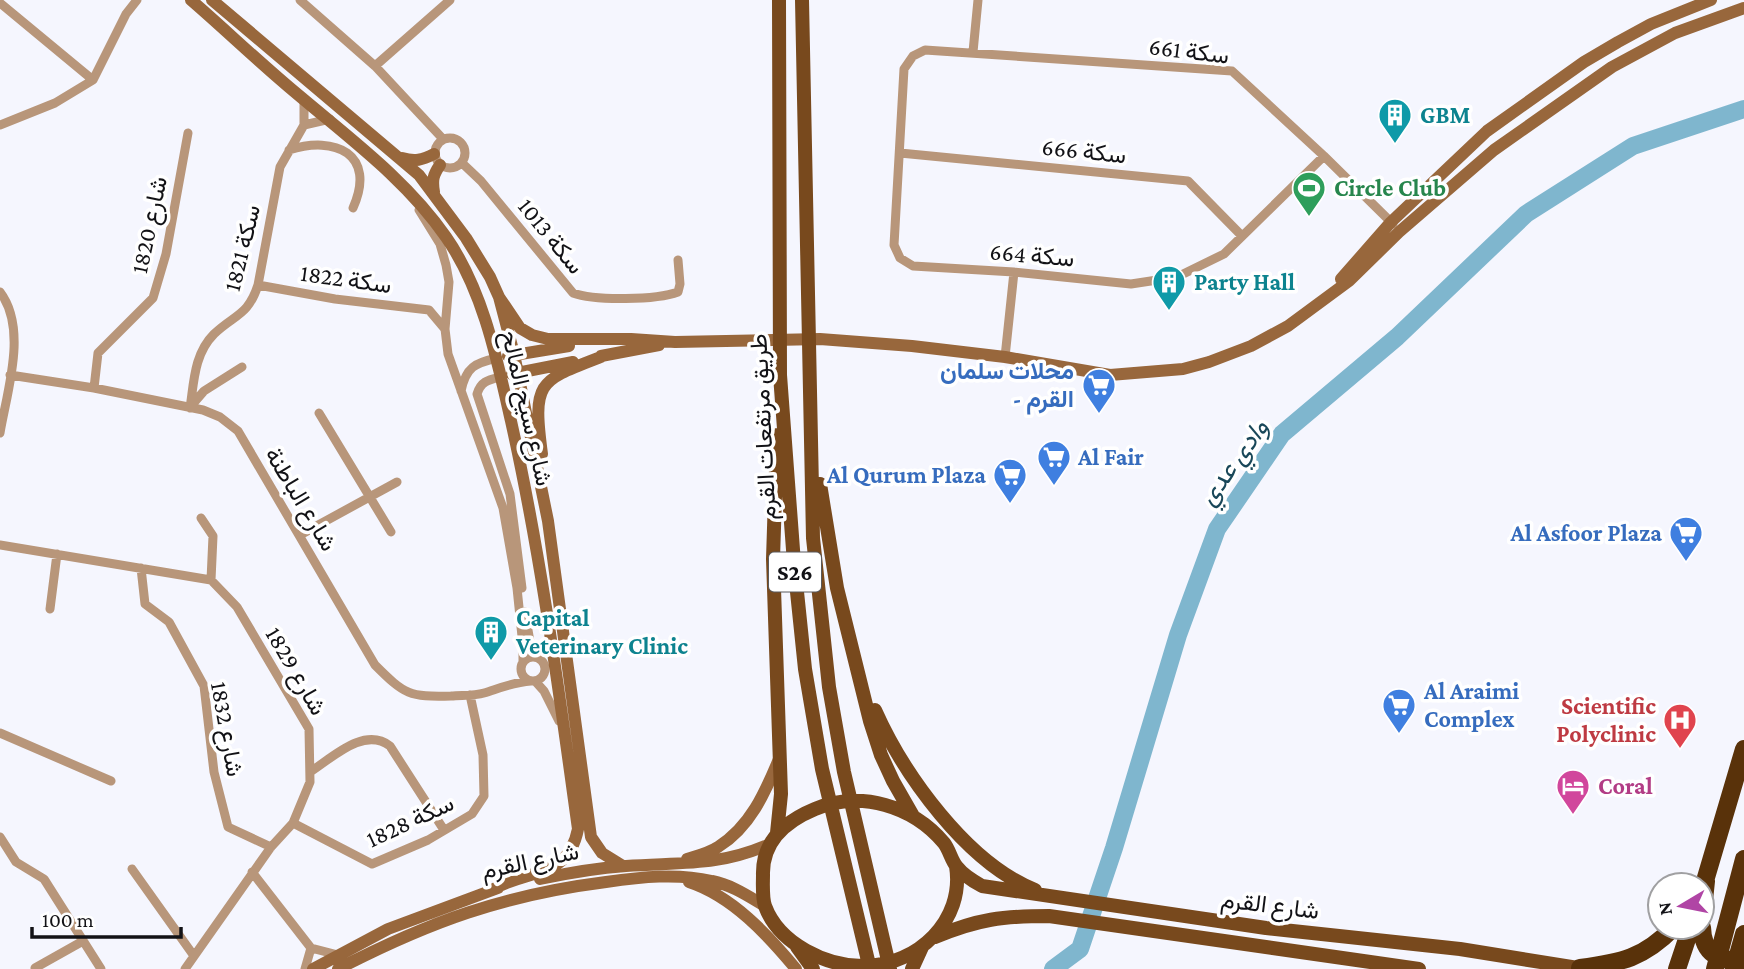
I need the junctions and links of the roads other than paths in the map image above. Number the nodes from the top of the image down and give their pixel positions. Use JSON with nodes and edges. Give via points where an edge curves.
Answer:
{"nodes":[{"id":1,"x":137,"y":0,"type":"edge"},
{"id":2,"x":191,"y":0,"type":"edge"},
{"id":3,"x":212,"y":0,"type":"edge"},
{"id":4,"x":300,"y":0,"type":"edge"},
{"id":5,"x":450,"y":0,"type":"edge"},
{"id":6,"x":779,"y":0,"type":"edge"},
{"id":7,"x":802,"y":0,"type":"edge"},
{"id":8,"x":978,"y":0,"type":"edge"},
{"id":9,"x":1711,"y":0,"type":"edge"},
{"id":10,"x":2,"y":8,"type":"edge"},
{"id":11,"x":1744,"y":8,"type":"edge"},
{"id":12,"x":973,"y":52,"type":"junction"},
{"id":13,"x":914,"y":56,"type":"joint"},
{"id":14,"x":374,"y":66,"type":"junction"},
{"id":15,"x":93,"y":80,"type":"junction"},
{"id":16,"x":304,"y":100,"type":"junction"},
{"id":17,"x":330,"y":119,"type":"junction"},
{"id":18,"x":0,"y":125,"type":"edge"},
{"id":19,"x":304,"y":125,"type":"junction"},
{"id":20,"x":188,"y":133,"type":"dead end"},
{"id":21,"x":443,"y":139,"type":"junction"},
{"id":22,"x":289,"y":150,"type":"junction"},
{"id":23,"x":900,"y":153,"type":"junction"},
{"id":24,"x":396,"y":155,"type":"junction"},
{"id":25,"x":1324,"y":156,"type":"junction"},
{"id":26,"x":437,"y":160,"type":"junction"},
{"id":27,"x":462,"y":163,"type":"junction"},
{"id":28,"x":405,"y":187,"type":"junction"},
{"id":29,"x":435,"y":195,"type":"junction"},
{"id":30,"x":353,"y":208,"type":"dead end"},
{"id":31,"x":1395,"y":227,"type":"junction"},
{"id":32,"x":1242,"y":236,"type":"junction"},
{"id":33,"x":678,"y":260,"type":"dead end"},
{"id":34,"x":1014,"y":272,"type":"junction"},
{"id":35,"x":258,"y":285,"type":"junction"},
{"id":36,"x":0,"y":292,"type":"edge"},
{"id":37,"x":499,"y":297,"type":"junction"},
{"id":38,"x":448,"y":299,"type":"junction"},
{"id":39,"x":429,"y":310,"type":"junction"},
{"id":40,"x":445,"y":329,"type":"junction"},
{"id":41,"x":604,"y":340,"type":"junction"},
{"id":42,"x":675,"y":342,"type":"junction"},
{"id":43,"x":514,"y":354,"type":"junction"},
{"id":44,"x":606,"y":355,"type":"junction"},
{"id":45,"x":1005,"y":357,"type":"junction"},
{"id":46,"x":498,"y":358,"type":"junction"},
{"id":47,"x":242,"y":367,"type":"dead end"},
{"id":48,"x":519,"y":373,"type":"junction"},
{"id":49,"x":10,"y":374,"type":"junction"},
{"id":50,"x":780,"y":375,"type":"junction"},
{"id":51,"x":501,"y":377,"type":"junction"},
{"id":52,"x":94,"y":387,"type":"junction"},
{"id":53,"x":808,"y":389,"type":"junction"},
{"id":54,"x":461,"y":392,"type":"junction"},
{"id":55,"x":190,"y":408,"type":"junction"},
{"id":56,"x":318,"y":413,"type":"dead end"},
{"id":57,"x":0,"y":433,"type":"edge"},
{"id":58,"x":397,"y":482,"type":"dead end"},
{"id":59,"x":543,"y":496,"type":"junction"},
{"id":60,"x":370,"y":497,"type":"junction"},
{"id":61,"x":201,"y":518,"type":"dead end"},
{"id":62,"x":391,"y":533,"type":"dead end"},
{"id":63,"x":300,"y":535,"type":"junction"},
{"id":64,"x":0,"y":545,"type":"edge"},
{"id":65,"x":57,"y":554,"type":"junction"},
{"id":66,"x":141,"y":568,"type":"junction"},
{"id":67,"x":211,"y":580,"type":"junction"},
{"id":68,"x":50,"y":609,"type":"dead end"},
{"id":69,"x":538,"y":658,"type":"junction"},
{"id":70,"x":522,"y":665,"type":"junction"},
{"id":71,"x":858,"y":667,"type":"junction"},
{"id":72,"x":533,"y":681,"type":"junction"},
{"id":73,"x":510,"y":684,"type":"junction"},
{"id":74,"x":470,"y":695,"type":"junction"},
{"id":75,"x":0,"y":733,"type":"edge"},
{"id":76,"x":565,"y":742,"type":"junction"},
{"id":77,"x":1744,"y":749,"type":"edge"},
{"id":78,"x":779,"y":758,"type":"junction"},
{"id":79,"x":310,"y":772,"type":"junction"},
{"id":80,"x":111,"y":781,"type":"dead end"},
{"id":81,"x":913,"y":816,"type":"junction"},
{"id":82,"x":293,"y":822,"type":"junction"},
{"id":83,"x":444,"y":830,"type":"junction"},
{"id":84,"x":0,"y":836,"type":"edge"},
{"id":85,"x":773,"y":838,"type":"junction"},
{"id":86,"x":271,"y":847,"type":"junction"},
{"id":87,"x":1744,"y":859,"type":"edge"},
{"id":88,"x":677,"y":863,"type":"junction"},
{"id":89,"x":624,"y":866,"type":"junction"},
{"id":90,"x":957,"y":866,"type":"junction"},
{"id":91,"x":132,"y":870,"type":"dead end"},
{"id":92,"x":1707,"y":871,"type":"edge"},
{"id":93,"x":253,"y":872,"type":"junction"},
{"id":94,"x":668,"y":876,"type":"junction"},
{"id":95,"x":492,"y":890,"type":"junction"},
{"id":96,"x":1052,"y":897,"type":"junction"},
{"id":97,"x":765,"y":906,"type":"junction"},
{"id":98,"x":1744,"y":934,"type":"edge"},
{"id":99,"x":935,"y":937,"type":"junction"},
{"id":100,"x":83,"y":941,"type":"junction"},
{"id":101,"x":1660,"y":941,"type":"edge"},
{"id":102,"x":1686,"y":941,"type":"edge"},
{"id":103,"x":1705,"y":941,"type":"edge"},
{"id":104,"x":796,"y":946,"type":"junction"},
{"id":105,"x":922,"y":947,"type":"junction"},
{"id":106,"x":311,"y":948,"type":"junction"},
{"id":107,"x":338,"y":955,"type":"junction"},
{"id":108,"x":194,"y":956,"type":"junction"},
{"id":109,"x":1744,"y":961,"type":"edge"},
{"id":110,"x":35,"y":968,"type":"edge"},
{"id":111,"x":101,"y":969,"type":"edge"},
{"id":112,"x":185,"y":969,"type":"edge"},
{"id":113,"x":305,"y":969,"type":"edge"},
{"id":114,"x":313,"y":969,"type":"edge"},
{"id":115,"x":338,"y":969,"type":"edge"},
{"id":116,"x":796,"y":969,"type":"edge"},
{"id":117,"x":813,"y":969,"type":"edge"},
{"id":118,"x":870,"y":969,"type":"edge"},
{"id":119,"x":890,"y":969,"type":"edge"},
{"id":120,"x":912,"y":969,"type":"edge"},
{"id":121,"x":1419,"y":969,"type":"edge"},
{"id":122,"x":1582,"y":969,"type":"edge"},
{"id":123,"x":1677,"y":969,"type":"edge"},
{"id":124,"x":1715,"y":969,"type":"edge"},
{"id":125,"x":1734,"y":969,"type":"edge"}],
"edges":[{"from":1,"to":15,"type":"street","via":[[125,14]]},
{"from":2,"to":16,"type":"street","name":"شارع سيح المالح"},
{"from":3,"to":24,"type":"street","name":"شارع سيح المالح"},
{"from":4,"to":14,"type":"street"},
{"from":5,"to":14,"type":"street"},
{"from":6,"to":50,"type":"main road","name":"طريق مرتفعات القرم","number":"S26"},
{"from":7,"to":53,"type":"main road","name":"طريق مرتفعات القرم","number":"S26"},
{"from":8,"to":12,"type":"street"},
{"from":9,"to":31,"type":"street","via":[[1651,24],[1584,62],[1485,132]]},
{"from":10,"to":15,"type":"street"},
{"from":11,"to":31,"type":"street","via":[[1675,33],[1612,67]]},
{"from":12,"to":13,"type":"street","name":"سكة 661","via":[[925,50]]},
{"from":12,"to":25,"type":"street","name":"سكة 661","via":[[1232,71]]},
{"from":13,"to":23,"type":"street","name":"سكة 664","via":[[904,69]]},
{"from":14,"to":21,"type":"street"},
{"from":15,"to":18,"type":"street","via":[[55,103]]},
{"from":16,"to":17,"type":"street","name":"شارع سيح المالح"},
{"from":16,"to":19,"type":"street"},
{"from":17,"to":19,"type":"street"},
{"from":17,"to":28,"type":"street","name":"شارع سيح المالح"},
{"from":19,"to":22,"type":"street","name":"سكة 1821"},
{"from":20,"to":52,"type":"street","name":"1820 شارع","via":[[166,254],[153,298],[98,353]]},
{"from":21,"to":26,"type":"street","via":[[435,148]]},
{"from":21,"to":27,"type":"street","via":[[453,138],[462,144]]},
{"from":22,"to":30,"type":"street","via":[[317,144],[344,150],[360,178]]},
{"from":22,"to":35,"type":"street","name":"سكة 1821","via":[[280,167]]},
{"from":23,"to":32,"type":"street","name":"سكة 666","via":[[1188,181]]},
{"from":23,"to":34,"type":"street","name":"سكة 664","via":[[894,245],[900,258],[913,266]]},
{"from":24,"to":26,"type":"street","via":[[412,161]]},
{"from":24,"to":29,"type":"street","name":"شارع سيح المالح"},
{"from":25,"to":31,"type":"street","name":"سكة 661"},
{"from":25,"to":32,"type":"street","name":"سكة 664"},
{"from":26,"to":27,"type":"street","via":[[450,168]]},
{"from":26,"to":29,"type":"street","via":[[432,181]]},
{"from":27,"to":33,"type":"street","name":"سكة 1013","via":[[573,293],[600,298],[667,296],[678,292]]},
{"from":28,"to":38,"type":"street","via":[[440,244]]},
{"from":28,"to":46,"type":"street","name":"شارع سيح المالح","via":[[464,267]]},
{"from":29,"to":37,"type":"street","name":"شارع سيح المالح","via":[[490,276]]},
{"from":31,"to":45,"type":"street","via":[[1333,291],[1288,326],[1209,362],[1183,369],[1110,375]]},
{"from":32,"to":34,"type":"street","name":"سكة 664","via":[[1224,254],[1177,277],[1131,284]]},
{"from":34,"to":45,"type":"street"},
{"from":35,"to":39,"type":"street","name":"سكة 1822"},
{"from":35,"to":55,"type":"street","name":"سكة 1821","via":[[253,302],[213,335],[198,359]]},
{"from":36,"to":49,"type":"street","via":[[16,332]]},
{"from":37,"to":41,"type":"street","via":[[520,328],[532,335],[548,340]]},
{"from":37,"to":43,"type":"street","name":"شارع سيح المالح"},
{"from":38,"to":39,"type":"street"},
{"from":38,"to":40,"type":"street"},
{"from":39,"to":40,"type":"street"},
{"from":40,"to":54,"type":"street"},
{"from":41,"to":42,"type":"street"},
{"from":41,"to":43,"type":"street"},
{"from":42,"to":44,"type":"street"},
{"from":42,"to":45,"type":"street","via":[[820,339]]},
{"from":43,"to":46,"type":"street"},
{"from":43,"to":48,"type":"street","name":"شارع سيح المالح"},
{"from":44,"to":48,"type":"street"},
{"from":44,"to":59,"type":"street","via":[[551,378],[539,396]]},
{"from":46,"to":51,"type":"street","name":"شارع سيح المالح"},
{"from":46,"to":54,"type":"street","via":[[470,369]]},
{"from":47,"to":55,"type":"street","via":[[204,391]]},
{"from":48,"to":51,"type":"street"},
{"from":48,"to":59,"type":"street","name":"شارع سيح المالح"},
{"from":49,"to":52,"type":"street","name":"شارع الباطنة"},
{"from":49,"to":57,"type":"street"},
{"from":50,"to":78,"type":"main road","via":[[773,559]]},
{"from":50,"to":118,"type":"main road","name":"طريق مرتفعات القرم","number":"S26","via":[[805,669],[822,769]]},
{"from":51,"to":69,"type":"street","via":[[486,380],[477,394],[510,494],[530,642]]},
{"from":51,"to":76,"type":"street","name":"شارع سيح المالح","via":[[529,508]]},
{"from":52,"to":55,"type":"street","name":"شارع الباطنة"},
{"from":53,"to":71,"type":"main road","via":[[837,588]]},
{"from":53,"to":119,"type":"main road","name":"طريق مرتفعات القرم","number":"S26","via":[[813,538],[829,687]]},
{"from":54,"to":70,"type":"street","via":[[503,508],[517,588]]},
{"from":55,"to":63,"type":"street","name":"شارع الباطنة","via":[[220,417],[238,431]]},
{"from":56,"to":60,"type":"street"},
{"from":58,"to":60,"type":"street"},
{"from":59,"to":89,"type":"street","name":"شارع سيح المالح","via":[[591,837],[602,853]]},
{"from":60,"to":62,"type":"street"},
{"from":60,"to":63,"type":"street"},
{"from":61,"to":67,"type":"street","via":[[213,536]]},
{"from":63,"to":74,"type":"street","name":"شارع الباطنة","via":[[375,665],[397,686],[419,697]]},
{"from":64,"to":65,"type":"street"},
{"from":65,"to":66,"type":"street"},
{"from":65,"to":68,"type":"street"},
{"from":66,"to":67,"type":"street"},
{"from":66,"to":86,"type":"street","name":"1832 شارع","via":[[145,604],[169,622],[204,686],[214,772],[228,827]]},
{"from":67,"to":79,"type":"street","name":"1829 شارع","via":[[237,607],[309,729]]},
{"from":69,"to":70,"type":"street","via":[[528,658]]},
{"from":69,"to":72,"type":"street","via":[[545,670]]},
{"from":70,"to":72,"type":"street","via":[[522,676]]},
{"from":70,"to":73,"type":"street"},
{"from":71,"to":81,"type":"main road","via":[[881,755]]},
{"from":71,"to":96,"type":"main road","via":[[884,730],[918,787],[982,858]]},
{"from":72,"to":73,"type":"street","name":"شارع الباطنة"},
{"from":72,"to":76,"type":"street","via":[[554,708]]},
{"from":73,"to":74,"type":"street","name":"شارع الباطنة"},
{"from":74,"to":83,"type":"street","name":"سكة 1828","via":[[483,755],[484,796],[472,814]]},
{"from":75,"to":80,"type":"street"},
{"from":76,"to":95,"type":"street","name":"شارع سيح المالح","via":[[578,829],[575,844],[558,865]]},
{"from":77,"to":92,"type":"highway"},
{"from":78,"to":85,"type":"main road","via":[[781,807]]},
{"from":78,"to":88,"type":"street","via":[[764,797],[746,822],[718,848]]},
{"from":79,"to":82,"type":"street","name":"1829 شارع"},
{"from":79,"to":83,"type":"street","via":[[357,742],[384,741]]},
{"from":81,"to":85,"type":"main road","via":[[871,802],[827,804],[801,815]]},
{"from":81,"to":90,"type":"main road","via":[[943,842]]},
{"from":82,"to":83,"type":"street","name":"سكة 1828","via":[[372,864]]},
{"from":82,"to":86,"type":"street","name":"1829 شارع"},
{"from":84,"to":100,"type":"street","via":[[16,862],[44,879]]},
{"from":85,"to":88,"type":"street","name":"شارع القرم","via":[[745,855]]},
{"from":85,"to":97,"type":"main road","via":[[763,868]]},
{"from":86,"to":93,"type":"street","name":"1829 شارع"},
{"from":87,"to":124,"type":"highway"},
{"from":88,"to":89,"type":"street","name":"شارع القرم"},
{"from":89,"to":95,"type":"street","name":"شارع القرم"},
{"from":90,"to":96,"type":"main road","name":"شارع القرم","via":[[982,886]]},
{"from":90,"to":99,"type":"main road","via":[[954,903]]},
{"from":91,"to":108,"type":"street"},
{"from":93,"to":106,"type":"street"},
{"from":93,"to":108,"type":"street","name":"1829 شارع"},
{"from":94,"to":97,"type":"street","name":"شارع القرم","via":[[713,881]]},
{"from":94,"to":115,"type":"street","name":"شارع القرم","via":[[562,888],[488,905],[394,940]]},
{"from":94,"to":116,"type":"street","via":[[695,884],[728,903]]},
{"from":95,"to":107,"type":"street","name":"شارع القرم","via":[[388,929]]},
{"from":96,"to":122,"type":"main road","name":"شارع القرم"},
{"from":97,"to":104,"type":"main road"},
{"from":98,"to":125,"type":"highway"},
{"from":99,"to":105,"type":"main road"},
{"from":99,"to":121,"type":"main road","name":"شارع القرم","via":[[982,920],[1049,916]]},
{"from":100,"to":110,"type":"street"},
{"from":100,"to":111,"type":"street"},
{"from":101,"to":122,"type":"highway","via":[[1637,957]]},
{"from":102,"to":123,"type":"highway"},
{"from":103,"to":109,"type":"highway","via":[[1719,959]]},
{"from":104,"to":105,"type":"main road","via":[[828,960],[864,966]]},
{"from":104,"to":117,"type":"main road"},
{"from":105,"to":120,"type":"main road"},
{"from":106,"to":107,"type":"street"},
{"from":106,"to":113,"type":"street"},
{"from":107,"to":114,"type":"street","name":"شارع القرم"},
{"from":108,"to":112,"type":"street","name":"1829 شارع"}]}
